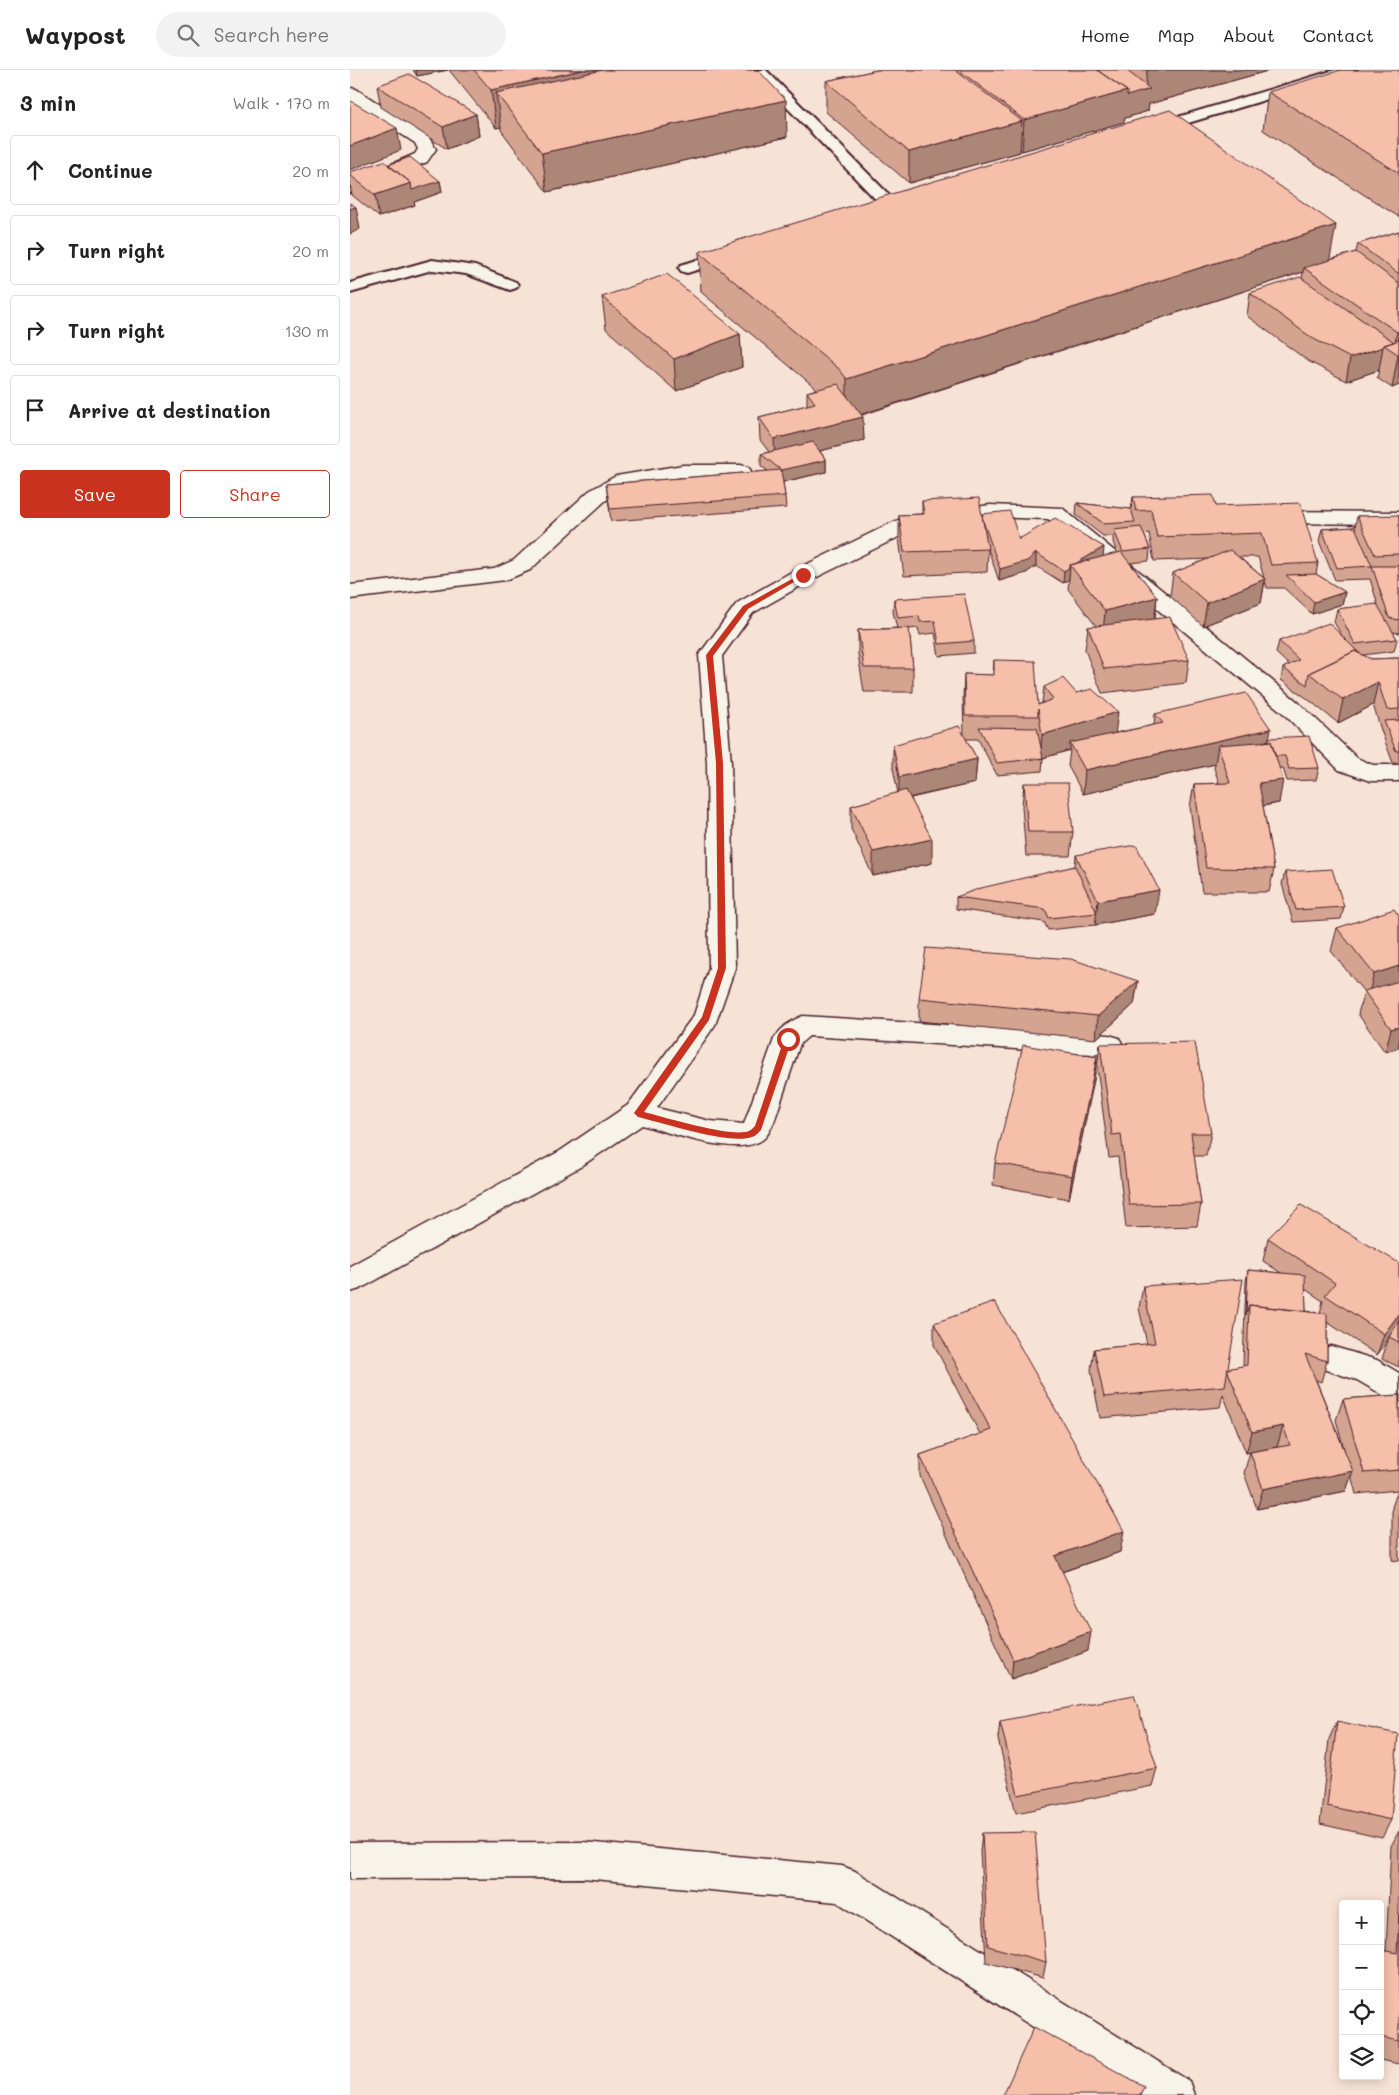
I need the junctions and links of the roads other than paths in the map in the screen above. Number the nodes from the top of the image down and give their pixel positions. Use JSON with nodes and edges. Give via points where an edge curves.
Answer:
{"nodes":[{"id":1,"x":758,"y":70,"type":"edge"},
{"id":2,"x":1350,"y":70,"type":"edge"},
{"id":3,"x":350,"y":93,"type":"edge"},
{"id":4,"x":1140,"y":132,"type":"edge"},
{"id":5,"x":350,"y":188,"type":"edge"},
{"id":6,"x":873,"y":212,"type":"edge"},
{"id":7,"x":742,"y":251,"type":"edge"},
{"id":8,"x":687,"y":268,"type":"dead end"},
{"id":9,"x":510,"y":285,"type":"dead end"},
{"id":10,"x":350,"y":288,"type":"edge"},
{"id":11,"x":741,"y":471,"type":"edge"},
{"id":12,"x":1054,"y":512,"type":"junction"},
{"id":13,"x":1081,"y":513,"type":"edge"},
{"id":14,"x":1252,"y":516,"type":"edge"},
{"id":15,"x":1399,"y":518,"type":"edge"},
{"id":16,"x":350,"y":592,"type":"edge"},
{"id":17,"x":1399,"y":773,"type":"edge"},
{"id":18,"x":1109,"y":1045,"type":"edge"},
{"id":19,"x":638,"y":1113,"type":"junction"},
{"id":20,"x":350,"y":1280,"type":"edge"},
{"id":21,"x":1331,"y":1359,"type":"dead end"},
{"id":22,"x":1399,"y":1390,"type":"edge"},
{"id":23,"x":350,"y":1860,"type":"edge"},
{"id":24,"x":1176,"y":2095,"type":"edge"}],
"edges":[{"from":1,"to":6,"type":"lane","via":[[896,205]]},
{"from":2,"to":4,"type":"lane"},
{"from":3,"to":5,"type":"street","via":[[422,140],[427,149],[421,158]]},
{"from":7,"to":8,"type":"lane"},
{"from":9,"to":10,"type":"lane","via":[[469,269],[432,265]]},
{"from":11,"to":16,"type":"street","via":[[683,471],[623,480],[597,496],[522,565],[498,575]]},
{"from":12,"to":13,"type":"street"},
{"from":12,"to":17,"type":"street","via":[[1290,707],[1348,764],[1370,773]]},
{"from":12,"to":19,"type":"street","via":[[990,511],[910,523],[803,575],[745,608],[710,655],[720,763],[722,968],[706,1018]]},
{"from":14,"to":15,"type":"street"},
{"from":18,"to":19,"type":"street","via":[[803,1026],[788,1039],[758,1128],[752,1134],[734,1136]]},
{"from":19,"to":20,"type":"street","via":[[570,1159]]},
{"from":21,"to":22,"type":"street","via":[[1366,1369]]},
{"from":23,"to":24,"type":"street","via":[[583,1860],[842,1884]]}]}
